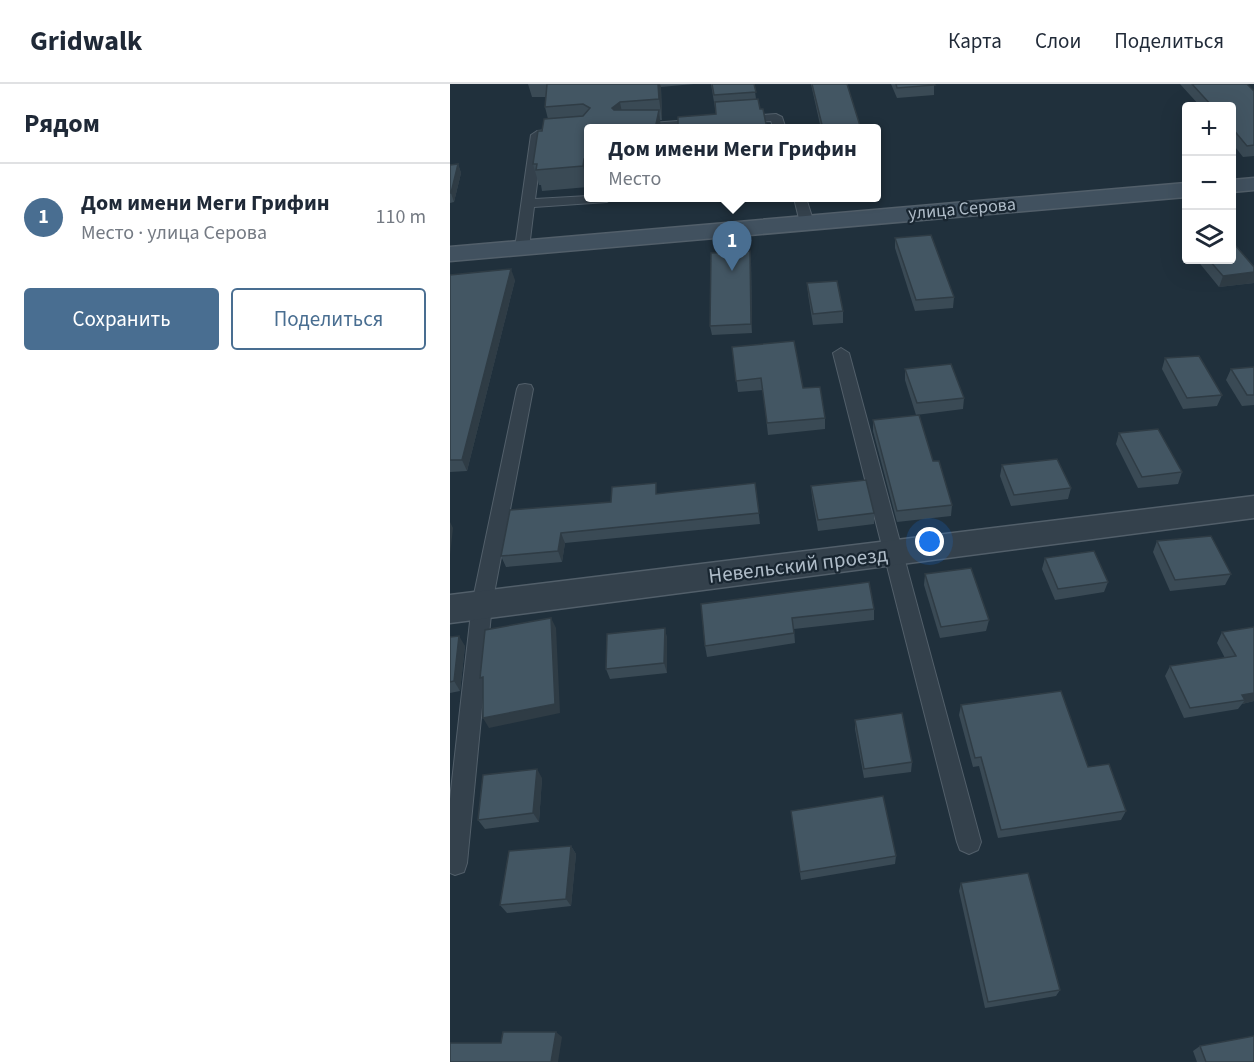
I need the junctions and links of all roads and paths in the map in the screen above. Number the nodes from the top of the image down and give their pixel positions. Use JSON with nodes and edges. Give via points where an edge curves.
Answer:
{"nodes":[{"id":1,"x":686,"y":124,"type":"edge"},
{"id":2,"x":778,"y":124,"type":"edge"},
{"id":3,"x":584,"y":131,"type":"edge"},
{"id":4,"x":1254,"y":184,"type":"edge"},
{"id":5,"x":1236,"y":186,"type":"edge"},
{"id":6,"x":1182,"y":190,"type":"edge"},
{"id":7,"x":584,"y":200,"type":"edge"},
{"id":8,"x":801,"y":202,"type":"edge"},
{"id":9,"x":527,"y":204,"type":"junction"},
{"id":10,"x":807,"y":223,"type":"junction"},
{"id":11,"x":522,"y":248,"type":"junction"},
{"id":12,"x":450,"y":254,"type":"edge"},
{"id":13,"x":841,"y":353,"type":"dead end"},
{"id":14,"x":525,"y":389,"type":"dead end"},
{"id":15,"x":1254,"y":507,"type":"edge"},
{"id":16,"x":892,"y":553,"type":"junction"},
{"id":17,"x":482,"y":604,"type":"junction"},
{"id":18,"x":450,"y":609,"type":"edge"},
{"id":19,"x":969,"y":842,"type":"dead end"},
{"id":20,"x":455,"y":863,"type":"dead end"}],
"edges":[{"from":1,"to":2,"type":"lane","via":[[776,117]]},
{"from":3,"to":9,"type":"lane","via":[[537,135]]},
{"from":4,"to":5,"type":"main road"},
{"from":6,"to":10,"type":"main road","name":"улица Серова"},
{"from":7,"to":9,"type":"lane"},
{"from":8,"to":10,"type":"lane"},
{"from":9,"to":11,"type":"lane"},
{"from":10,"to":11,"type":"main road","name":"улица Серова"},
{"from":11,"to":12,"type":"main road","name":"улица Серова"},
{"from":13,"to":16,"type":"lane"},
{"from":14,"to":17,"type":"lane"},
{"from":15,"to":16,"type":"street","name":"Невельский проезд"},
{"from":16,"to":17,"type":"street","name":"Невельский проезд"},
{"from":16,"to":19,"type":"lane"},
{"from":17,"to":18,"type":"street","name":"Невельский проезд"},
{"from":17,"to":20,"type":"lane"}]}
